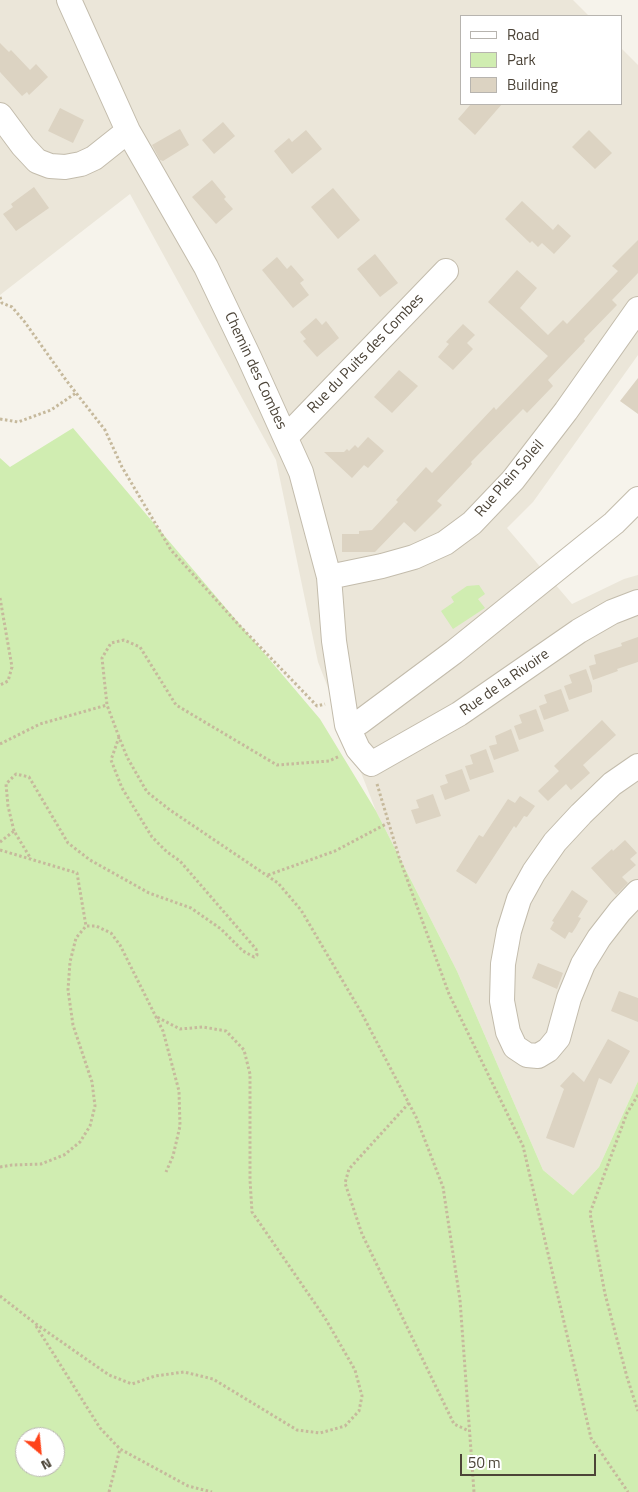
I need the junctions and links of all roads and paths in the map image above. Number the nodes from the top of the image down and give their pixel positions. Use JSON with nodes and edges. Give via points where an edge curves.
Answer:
{"nodes":[{"id":1,"x":69,"y":0,"type":"edge"},
{"id":2,"x":2,"y":120,"type":"edge"},
{"id":3,"x":128,"y":131,"type":"junction"},
{"id":4,"x":446,"y":271,"type":"dead end"},
{"id":5,"x":0,"y":297,"type":"edge"},
{"id":6,"x":1,"y":303,"type":"edge"},
{"id":7,"x":638,"y":309,"type":"edge"},
{"id":8,"x":76,"y":393,"type":"junction"},
{"id":9,"x":0,"y":418,"type":"edge"},
{"id":10,"x":286,"y":437,"type":"junction"},
{"id":11,"x":638,"y":499,"type":"edge"},
{"id":12,"x":329,"y":577,"type":"junction"},
{"id":13,"x":0,"y":598,"type":"edge"},
{"id":14,"x":638,"y":602,"type":"edge"},
{"id":15,"x":0,"y":685,"type":"edge"},
{"id":16,"x":342,"y":699,"type":"junction"},
{"id":17,"x":107,"y":705,"type":"junction"},
{"id":18,"x":120,"y":737,"type":"junction"},
{"id":19,"x":0,"y":744,"type":"edge"},
{"id":20,"x":360,"y":747,"type":"junction"},
{"id":21,"x":638,"y":766,"type":"edge"},
{"id":22,"x":388,"y":823,"type":"junction"},
{"id":23,"x":14,"y":831,"type":"junction"},
{"id":24,"x":1,"y":839,"type":"edge"},
{"id":25,"x":0,"y":850,"type":"edge"},
{"id":26,"x":32,"y":859,"type":"junction"},
{"id":27,"x":268,"y":875,"type":"junction"},
{"id":28,"x":638,"y":892,"type":"edge"},
{"id":29,"x":86,"y":926,"type":"junction"},
{"id":30,"x":155,"y":1016,"type":"junction"},
{"id":31,"x":638,"y":1095,"type":"edge"},
{"id":32,"x":409,"y":1103,"type":"junction"},
{"id":33,"x":0,"y":1167,"type":"edge"},
{"id":34,"x":166,"y":1172,"type":"dead end"},
{"id":35,"x":0,"y":1296,"type":"edge"},
{"id":36,"x":36,"y":1324,"type":"junction"},
{"id":37,"x":638,"y":1411,"type":"edge"},
{"id":38,"x":469,"y":1431,"type":"junction"},
{"id":39,"x":120,"y":1449,"type":"junction"},
{"id":40,"x":110,"y":1492,"type":"edge"},
{"id":41,"x":212,"y":1492,"type":"edge"},
{"id":42,"x":474,"y":1492,"type":"edge"},
{"id":43,"x":628,"y":1492,"type":"edge"}],
"edges":[{"from":1,"to":3,"type":"street","name":"Chemin des Combes"},
{"from":2,"to":3,"type":"street","via":[[37,161],[50,166],[81,164],[94,158]]},
{"from":3,"to":10,"type":"street","name":"Chemin des Combes","via":[[206,267]]},
{"from":4,"to":10,"type":"street","name":"Rue du Puits des Combes"},
{"from":5,"to":6,"type":"path"},
{"from":6,"to":8,"type":"path","via":[[12,307],[24,321]]},
{"from":7,"to":12,"type":"street","name":"Rue Plein Soleil","via":[[513,480],[472,523],[445,543],[414,557]]},
{"from":8,"to":9,"type":"path","via":[[51,410],[18,422]]},
{"from":8,"to":16,"type":"path","via":[[105,430],[122,467],[171,550],[317,706]]},
{"from":10,"to":12,"type":"street","name":"Chemin des Combes","via":[[301,472]]},
{"from":11,"to":20,"type":"street","via":[[454,652],[360,722]]},
{"from":12,"to":16,"type":"street","name":"Chemin des Combes"},
{"from":13,"to":15,"type":"path","via":[[12,667],[8,681]]},
{"from":14,"to":20,"type":"street","name":"Rue de la Rivoire","via":[[579,631],[459,714]]},
{"from":16,"to":20,"type":"street","name":"Chemin des Combes"},
{"from":17,"to":18,"type":"path"},
{"from":17,"to":19,"type":"path","via":[[40,724]]},
{"from":17,"to":20,"type":"path","via":[[102,658],[111,643],[124,640],[140,647],[176,705],[277,765],[329,761]]},
{"from":18,"to":23,"type":"path","via":[[112,760],[122,788],[152,837],[180,861],[256,949],[257,955],[254,957],[243,951],[222,929],[190,908],[149,893],[90,860],[68,843],[29,777],[16,774],[6,784]]},
{"from":18,"to":27,"type":"path","via":[[127,757],[147,792]]},
{"from":20,"to":22,"type":"path"},
{"from":21,"to":28,"type":"street","via":[[612,784],[555,842],[519,899],[502,964],[502,1001],[508,1032],[515,1047],[526,1055],[538,1056],[558,1038],[583,964],[599,938]]},
{"from":22,"to":27,"type":"path","via":[[335,851]]},
{"from":22,"to":43,"type":"path","via":[[449,994],[523,1146],[591,1438]]},
{"from":23,"to":24,"type":"path"},
{"from":23,"to":26,"type":"path"},
{"from":25,"to":26,"type":"path"},
{"from":26,"to":29,"type":"path","via":[[77,873]]},
{"from":27,"to":32,"type":"path","via":[[301,910],[361,1012]]},
{"from":29,"to":30,"type":"path","via":[[96,926],[111,933]]},
{"from":29,"to":33,"type":"path","via":[[76,938],[68,990],[73,1025],[92,1082],[95,1106],[90,1126],[80,1142],[64,1155],[41,1164]]},
{"from":30,"to":34,"type":"path","via":[[163,1031],[179,1091],[180,1126]]},
{"from":30,"to":36,"type":"path","via":[[180,1029],[202,1027],[226,1031],[244,1050],[250,1074],[252,1212],[325,1318],[356,1370],[362,1396],[359,1411],[345,1426],[320,1433],[297,1430],[213,1379],[184,1372],[155,1376],[132,1384],[109,1374]]},
{"from":31,"to":37,"type":"path","via":[[627,1113],[590,1213],[605,1294]]},
{"from":32,"to":38,"type":"path","via":[[443,1187],[460,1300]]},
{"from":32,"to":38,"type":"path","via":[[348,1169],[345,1183],[362,1234],[454,1424]]},
{"from":35,"to":36,"type":"path"},
{"from":36,"to":39,"type":"path","via":[[100,1428]]},
{"from":38,"to":42,"type":"path"},
{"from":39,"to":40,"type":"path"},
{"from":39,"to":41,"type":"path","via":[[188,1486]]}]}
